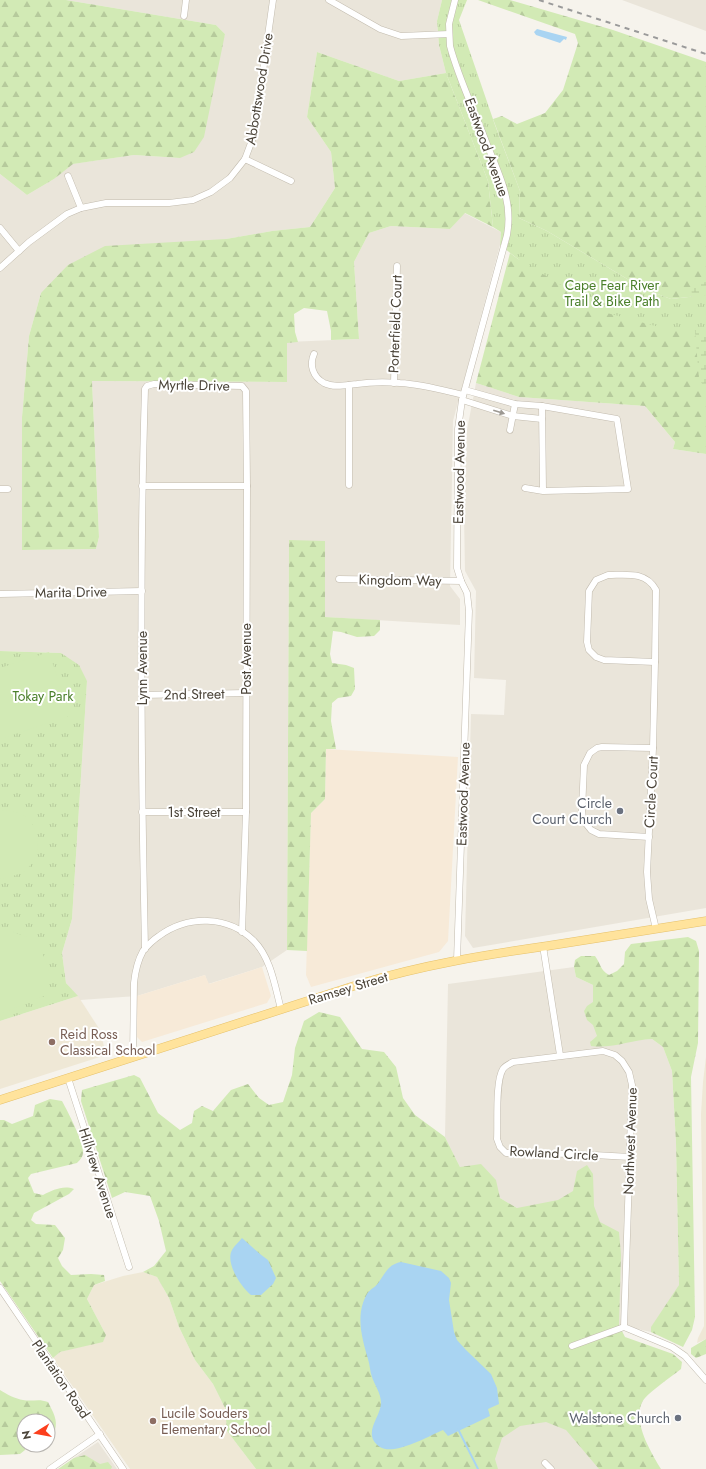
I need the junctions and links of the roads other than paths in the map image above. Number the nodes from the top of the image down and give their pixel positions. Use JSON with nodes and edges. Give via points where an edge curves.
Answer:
{"nodes":[{"id":1,"x":186,"y":0,"type":"edge"},
{"id":2,"x":273,"y":0,"type":"edge"},
{"id":3,"x":329,"y":0,"type":"edge"},
{"id":4,"x":455,"y":0,"type":"edge"},
{"id":5,"x":184,"y":16,"type":"dead end"},
{"id":6,"x":449,"y":34,"type":"junction"},
{"id":7,"x":245,"y":159,"type":"junction"},
{"id":8,"x":68,"y":176,"type":"dead end"},
{"id":9,"x":291,"y":181,"type":"dead end"},
{"id":10,"x":81,"y":208,"type":"junction"},
{"id":11,"x":0,"y":228,"type":"edge"},
{"id":12,"x":19,"y":251,"type":"junction"},
{"id":13,"x":397,"y":266,"type":"dead end"},
{"id":14,"x":0,"y":268,"type":"edge"},
{"id":15,"x":314,"y":354,"type":"dead end"},
{"id":16,"x":394,"y":383,"type":"junction"},
{"id":17,"x":349,"y":385,"type":"junction"},
{"id":18,"x":146,"y":387,"type":"joint"},
{"id":19,"x":244,"y":387,"type":"joint"},
{"id":20,"x":463,"y":395,"type":"junction"},
{"id":21,"x":515,"y":404,"type":"junction"},
{"id":22,"x":542,"y":406,"type":"junction"},
{"id":23,"x":513,"y":416,"type":"junction"},
{"id":24,"x":542,"y":419,"type":"junction"},
{"id":25,"x":510,"y":430,"type":"dead end"},
{"id":26,"x":349,"y":485,"type":"dead end"},
{"id":27,"x":142,"y":486,"type":"junction"},
{"id":28,"x":247,"y":486,"type":"junction"},
{"id":29,"x":525,"y":488,"type":"dead end"},
{"id":30,"x":0,"y":489,"type":"edge"},
{"id":31,"x":8,"y":489,"type":"dead end"},
{"id":32,"x":543,"y":491,"type":"junction"},
{"id":33,"x":339,"y":579,"type":"dead end"},
{"id":34,"x":461,"y":581,"type":"junction"},
{"id":35,"x":142,"y":591,"type":"junction"},
{"id":36,"x":0,"y":594,"type":"edge"},
{"id":37,"x":654,"y":662,"type":"junction"},
{"id":38,"x":246,"y":693,"type":"junction"},
{"id":39,"x":142,"y":695,"type":"junction"},
{"id":40,"x":653,"y":748,"type":"junction"},
{"id":41,"x":142,"y":812,"type":"junction"},
{"id":42,"x":246,"y":812,"type":"junction"},
{"id":43,"x":649,"y":837,"type":"junction"},
{"id":44,"x":706,"y":921,"type":"edge"},
{"id":45,"x":656,"y":929,"type":"junction"},
{"id":46,"x":242,"y":932,"type":"junction"},
{"id":47,"x":543,"y":946,"type":"junction"},
{"id":48,"x":144,"y":949,"type":"junction"},
{"id":49,"x":457,"y":960,"type":"junction"},
{"id":50,"x":281,"y":1009,"type":"junction"},
{"id":51,"x":560,"y":1055,"type":"junction"},
{"id":52,"x":133,"y":1057,"type":"junction"},
{"id":53,"x":68,"y":1078,"type":"junction"},
{"id":54,"x":0,"y":1100,"type":"edge"},
{"id":55,"x":630,"y":1157,"type":"junction"},
{"id":56,"x":129,"y":1268,"type":"dead end"},
{"id":57,"x":0,"y":1288,"type":"edge"},
{"id":58,"x":624,"y":1327,"type":"junction"},
{"id":59,"x":572,"y":1346,"type":"dead end"},
{"id":60,"x":706,"y":1380,"type":"edge"},
{"id":61,"x":100,"y":1434,"type":"junction"},
{"id":62,"x":545,"y":1463,"type":"dead end"},
{"id":63,"x":50,"y":1469,"type":"edge"},
{"id":64,"x":124,"y":1469,"type":"edge"},
{"id":65,"x":551,"y":1469,"type":"edge"}],
"edges":[{"from":1,"to":5,"type":"street"},
{"from":2,"to":7,"type":"street","name":"Abbottswood Drive","via":[[254,135]]},
{"from":3,"to":6,"type":"street","via":[[380,29],[401,36]]},
{"from":4,"to":6,"type":"street","name":"Eastwood Avenue"},
{"from":6,"to":20,"type":"street","name":"Eastwood Avenue","via":[[452,54],[503,183],[509,213],[507,235]]},
{"from":7,"to":9,"type":"street"},
{"from":7,"to":10,"type":"street","name":"Abbottswood Drive","via":[[225,182],[193,200],[169,203],[106,203]]},
{"from":8,"to":10,"type":"street"},
{"from":10,"to":12,"type":"street","name":"Abbottswood Drive","via":[[62,217]]},
{"from":11,"to":12,"type":"street"},
{"from":12,"to":14,"type":"street","name":"Abbottswood Drive"},
{"from":13,"to":16,"type":"street","name":"Porterfield Court"},
{"from":15,"to":17,"type":"street","via":[[311,367],[317,378],[329,384]]},
{"from":16,"to":17,"type":"street"},
{"from":16,"to":20,"type":"street","via":[[423,386]]},
{"from":17,"to":26,"type":"street"},
{"from":18,"to":19,"type":"street","name":"Myrtle Drive","via":[[154,384]]},
{"from":18,"to":27,"type":"street","name":"Lynn Avenue"},
{"from":19,"to":28,"type":"street","name":"Post Avenue"},
{"from":20,"to":21,"type":"street"},
{"from":20,"to":23,"type":"street","one_way":true},
{"from":20,"to":34,"type":"street","name":"Eastwood Avenue","via":[[458,429],[457,560]]},
{"from":21,"to":22,"type":"street"},
{"from":21,"to":23,"type":"street"},
{"from":22,"to":24,"type":"street"},
{"from":22,"to":32,"type":"street","via":[[617,419],[628,489]]},
{"from":23,"to":24,"type":"street"},
{"from":23,"to":25,"type":"street"},
{"from":24,"to":32,"type":"street"},
{"from":27,"to":28,"type":"street"},
{"from":27,"to":35,"type":"street","name":"Lynn Avenue"},
{"from":28,"to":38,"type":"street","name":"Post Avenue"},
{"from":29,"to":32,"type":"street"},
{"from":30,"to":31,"type":"street"},
{"from":33,"to":34,"type":"street","name":"Kingdom Way"},
{"from":34,"to":49,"type":"street","name":"Eastwood Avenue","via":[[467,593],[469,611]]},
{"from":35,"to":36,"type":"street","name":"Marita Drive"},
{"from":35,"to":39,"type":"street","name":"Lynn Avenue"},
{"from":37,"to":37,"type":"street","name":"Circle Court","via":[[654,586],[640,576],[608,575],[599,578],[590,587],[588,595],[587,642],[590,650],[604,660]]},
{"from":37,"to":40,"type":"street","name":"Circle Court"},
{"from":38,"to":39,"type":"street","name":"2nd Street"},
{"from":38,"to":42,"type":"street","name":"Post Avenue"},
{"from":39,"to":41,"type":"street","name":"Lynn Avenue"},
{"from":40,"to":43,"type":"street","name":"Circle Court"},
{"from":40,"to":43,"type":"street","name":"Circle Court","via":[[597,748],[590,753],[584,765],[582,815],[588,827],[599,834]]},
{"from":41,"to":42,"type":"street","name":"1st Street"},
{"from":41,"to":48,"type":"street","name":"Lynn Avenue"},
{"from":42,"to":46,"type":"street","name":"Post Avenue"},
{"from":43,"to":45,"type":"street","name":"Circle Court","via":[[647,885]]},
{"from":44,"to":45,"type":"main road","name":"Ramsey Street"},
{"from":45,"to":47,"type":"main road","name":"Ramsey Street"},
{"from":46,"to":48,"type":"street","via":[[218,922],[192,921],[171,928]]},
{"from":46,"to":50,"type":"street","via":[[257,945],[266,960]]},
{"from":47,"to":49,"type":"main road","name":"Ramsey Street"},
{"from":47,"to":51,"type":"street"},
{"from":48,"to":52,"type":"street","via":[[134,983]]},
{"from":49,"to":50,"type":"main road","name":"Ramsey Street","via":[[375,979]]},
{"from":50,"to":52,"type":"main road","name":"Ramsey Street"},
{"from":51,"to":55,"type":"street","name":"Northwest Avenue","via":[[603,1051],[615,1055],[625,1064],[632,1085]]},
{"from":51,"to":55,"type":"street","name":"Rowland Circle","via":[[513,1062],[502,1070],[499,1082],[497,1139],[500,1148],[512,1154]]},
{"from":52,"to":53,"type":"main road","name":"Ramsey Street"},
{"from":53,"to":54,"type":"main road","name":"Ramsey Street"},
{"from":53,"to":56,"type":"street","name":"Hillview Avenue"},
{"from":55,"to":58,"type":"street","name":"Northwest Avenue"},
{"from":57,"to":61,"type":"street","name":"Plantation Road"},
{"from":58,"to":59,"type":"street"},
{"from":58,"to":60,"type":"street","via":[[672,1347],[685,1356]]},
{"from":61,"to":63,"type":"street"},
{"from":61,"to":64,"type":"street","name":"Plantation Road"},
{"from":62,"to":65,"type":"street"}]}
